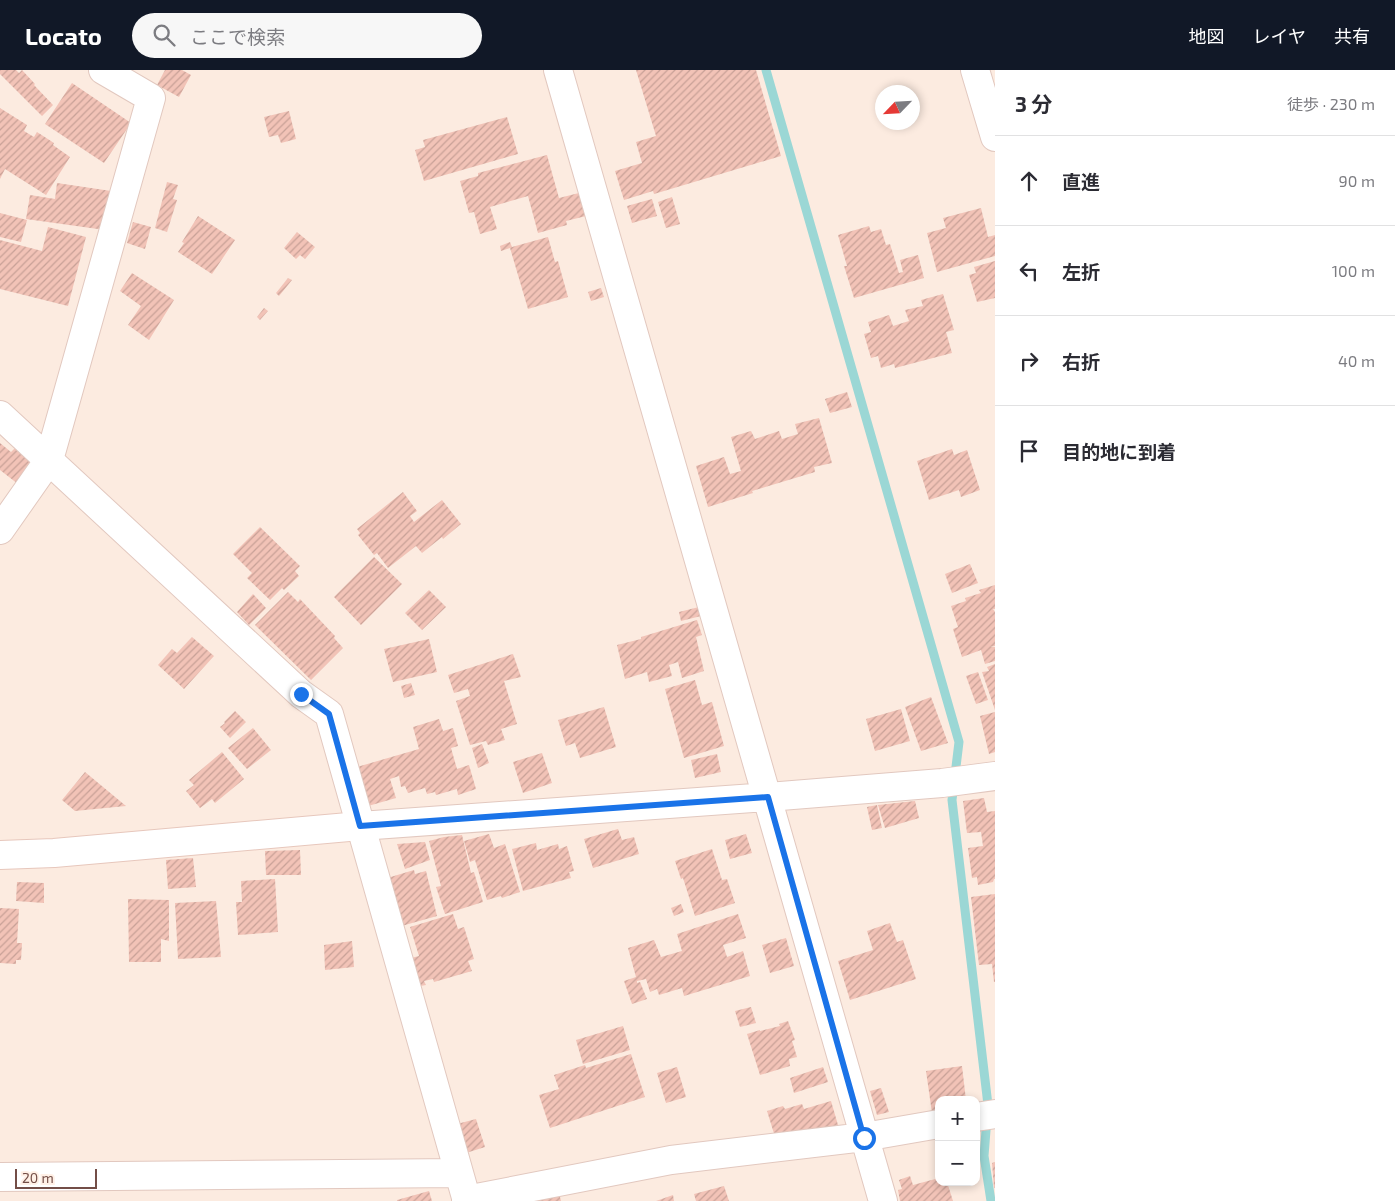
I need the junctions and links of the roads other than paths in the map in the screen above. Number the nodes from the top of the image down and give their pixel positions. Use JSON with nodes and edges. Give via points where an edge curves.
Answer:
{"nodes":[{"id":1,"x":103,"y":70,"type":"edge"},
{"id":2,"x":558,"y":70,"type":"edge"},
{"id":3,"x":975,"y":70,"type":"edge"},
{"id":4,"x":995,"y":136,"type":"edge"},
{"id":5,"x":0,"y":415,"type":"edge"},
{"id":6,"x":49,"y":460,"type":"junction"},
{"id":7,"x":0,"y":530,"type":"edge"},
{"id":8,"x":995,"y":776,"type":"edge"},
{"id":9,"x":768,"y":797,"type":"junction"},
{"id":10,"x":360,"y":826,"type":"junction"},
{"id":11,"x":0,"y":855,"type":"edge"},
{"id":12,"x":935,"y":1125,"type":"edge"},
{"id":13,"x":864,"y":1138,"type":"junction"},
{"id":14,"x":459,"y":1173,"type":"junction"},
{"id":15,"x":0,"y":1177,"type":"edge"},
{"id":16,"x":467,"y":1200,"type":"edge"},
{"id":17,"x":883,"y":1201,"type":"edge"}],
"edges":[{"from":1,"to":6,"type":"street","via":[[152,98]]},
{"from":2,"to":9,"type":"street"},
{"from":3,"to":4,"type":"street"},
{"from":5,"to":6,"type":"street"},
{"from":6,"to":7,"type":"street"},
{"from":6,"to":10,"type":"street","via":[[301,694],[329,714]]},
{"from":8,"to":9,"type":"street"},
{"from":9,"to":10,"type":"street"},
{"from":9,"to":13,"type":"street"},
{"from":10,"to":11,"type":"street"},
{"from":10,"to":14,"type":"street"},
{"from":12,"to":13,"type":"street"},
{"from":13,"to":16,"type":"street","via":[[671,1160]]},
{"from":13,"to":17,"type":"street"},
{"from":14,"to":15,"type":"street"},
{"from":14,"to":16,"type":"street"}]}
